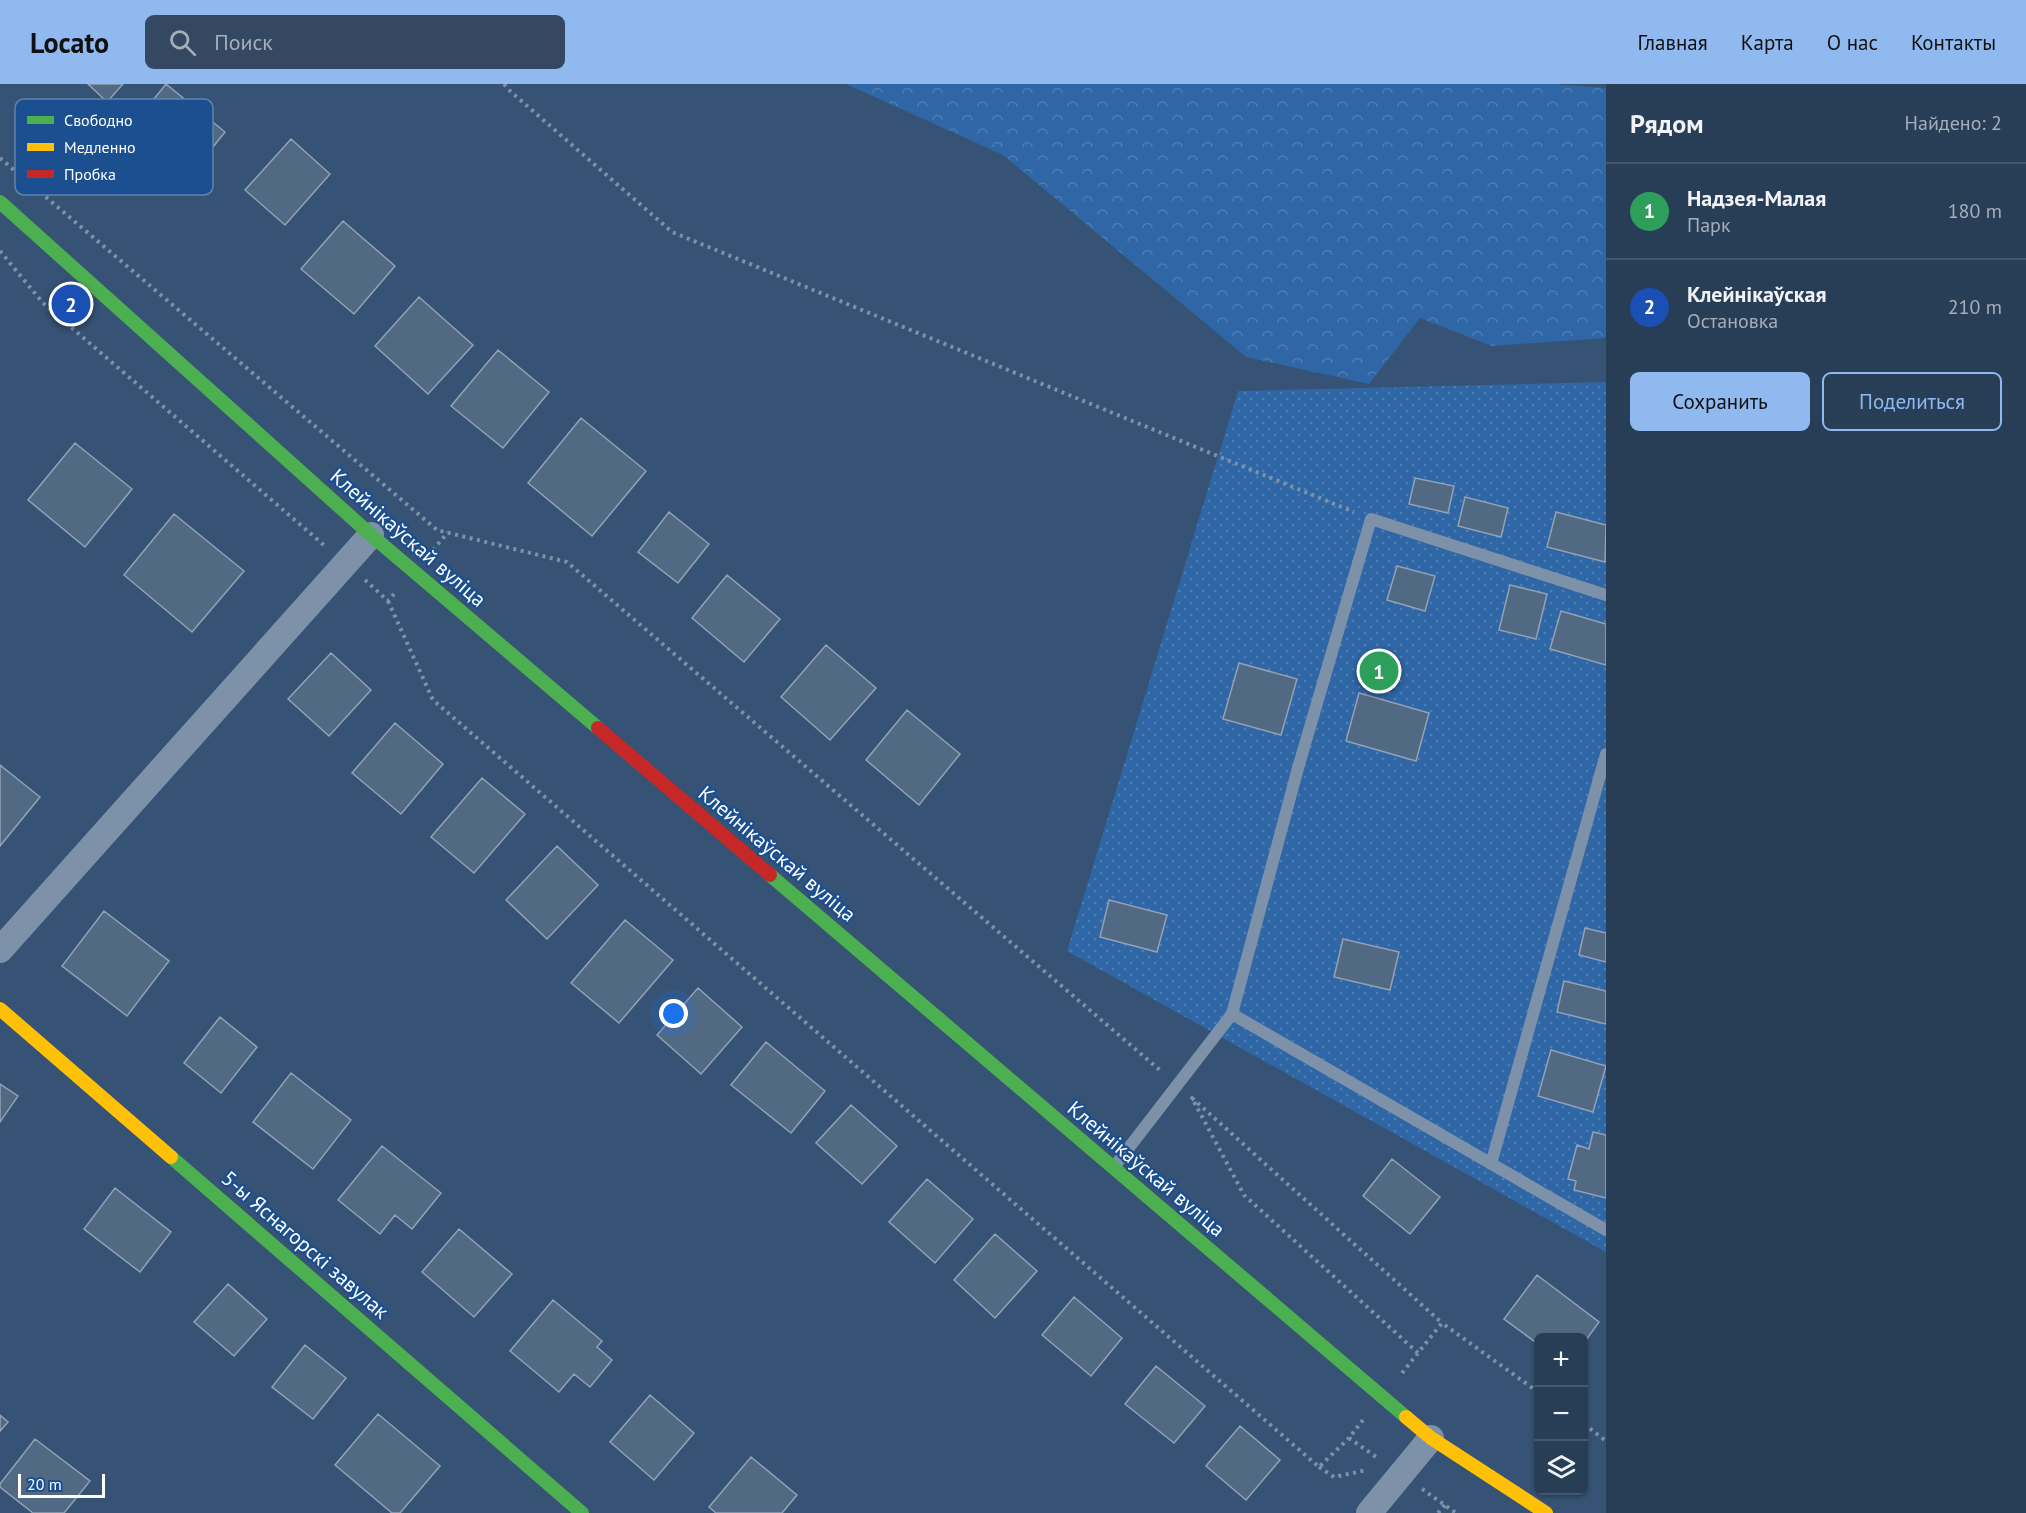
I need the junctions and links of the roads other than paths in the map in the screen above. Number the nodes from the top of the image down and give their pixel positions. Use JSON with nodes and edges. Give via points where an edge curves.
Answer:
{"nodes":[{"id":1,"x":0,"y":202,"type":"edge"},
{"id":2,"x":371,"y":535,"type":"junction"},
{"id":3,"x":1606,"y":595,"type":"edge"},
{"id":4,"x":1606,"y":754,"type":"edge"},
{"id":5,"x":0,"y":950,"type":"edge"},
{"id":6,"x":0,"y":1009,"type":"edge"},
{"id":7,"x":1232,"y":1014,"type":"junction"},
{"id":8,"x":1491,"y":1164,"type":"junction"},
{"id":9,"x":1113,"y":1168,"type":"junction"},
{"id":10,"x":1606,"y":1230,"type":"edge"},
{"id":11,"x":1431,"y":1438,"type":"junction"},
{"id":12,"x":582,"y":1513,"type":"edge"},
{"id":13,"x":1369,"y":1513,"type":"edge"},
{"id":14,"x":1546,"y":1513,"type":"edge"}],
"edges":[{"from":1,"to":2,"type":"street","name":"Клейнікаўскай вуліца"},
{"from":2,"to":5,"type":"street"},
{"from":2,"to":9,"type":"street","name":"Клейнікаўскай вуліца"},
{"from":3,"to":7,"type":"lane","via":[[1371,519]]},
{"from":4,"to":8,"type":"lane"},
{"from":6,"to":12,"type":"street","name":"5-ы Яснагорскі завулак"},
{"from":7,"to":8,"type":"lane"},
{"from":7,"to":9,"type":"lane"},
{"from":8,"to":10,"type":"lane"},
{"from":9,"to":11,"type":"street","name":"Клейнікаўскай вуліца"},
{"from":11,"to":13,"type":"street"},
{"from":11,"to":14,"type":"street","name":"Клейнікаўскай вуліца"}]}
